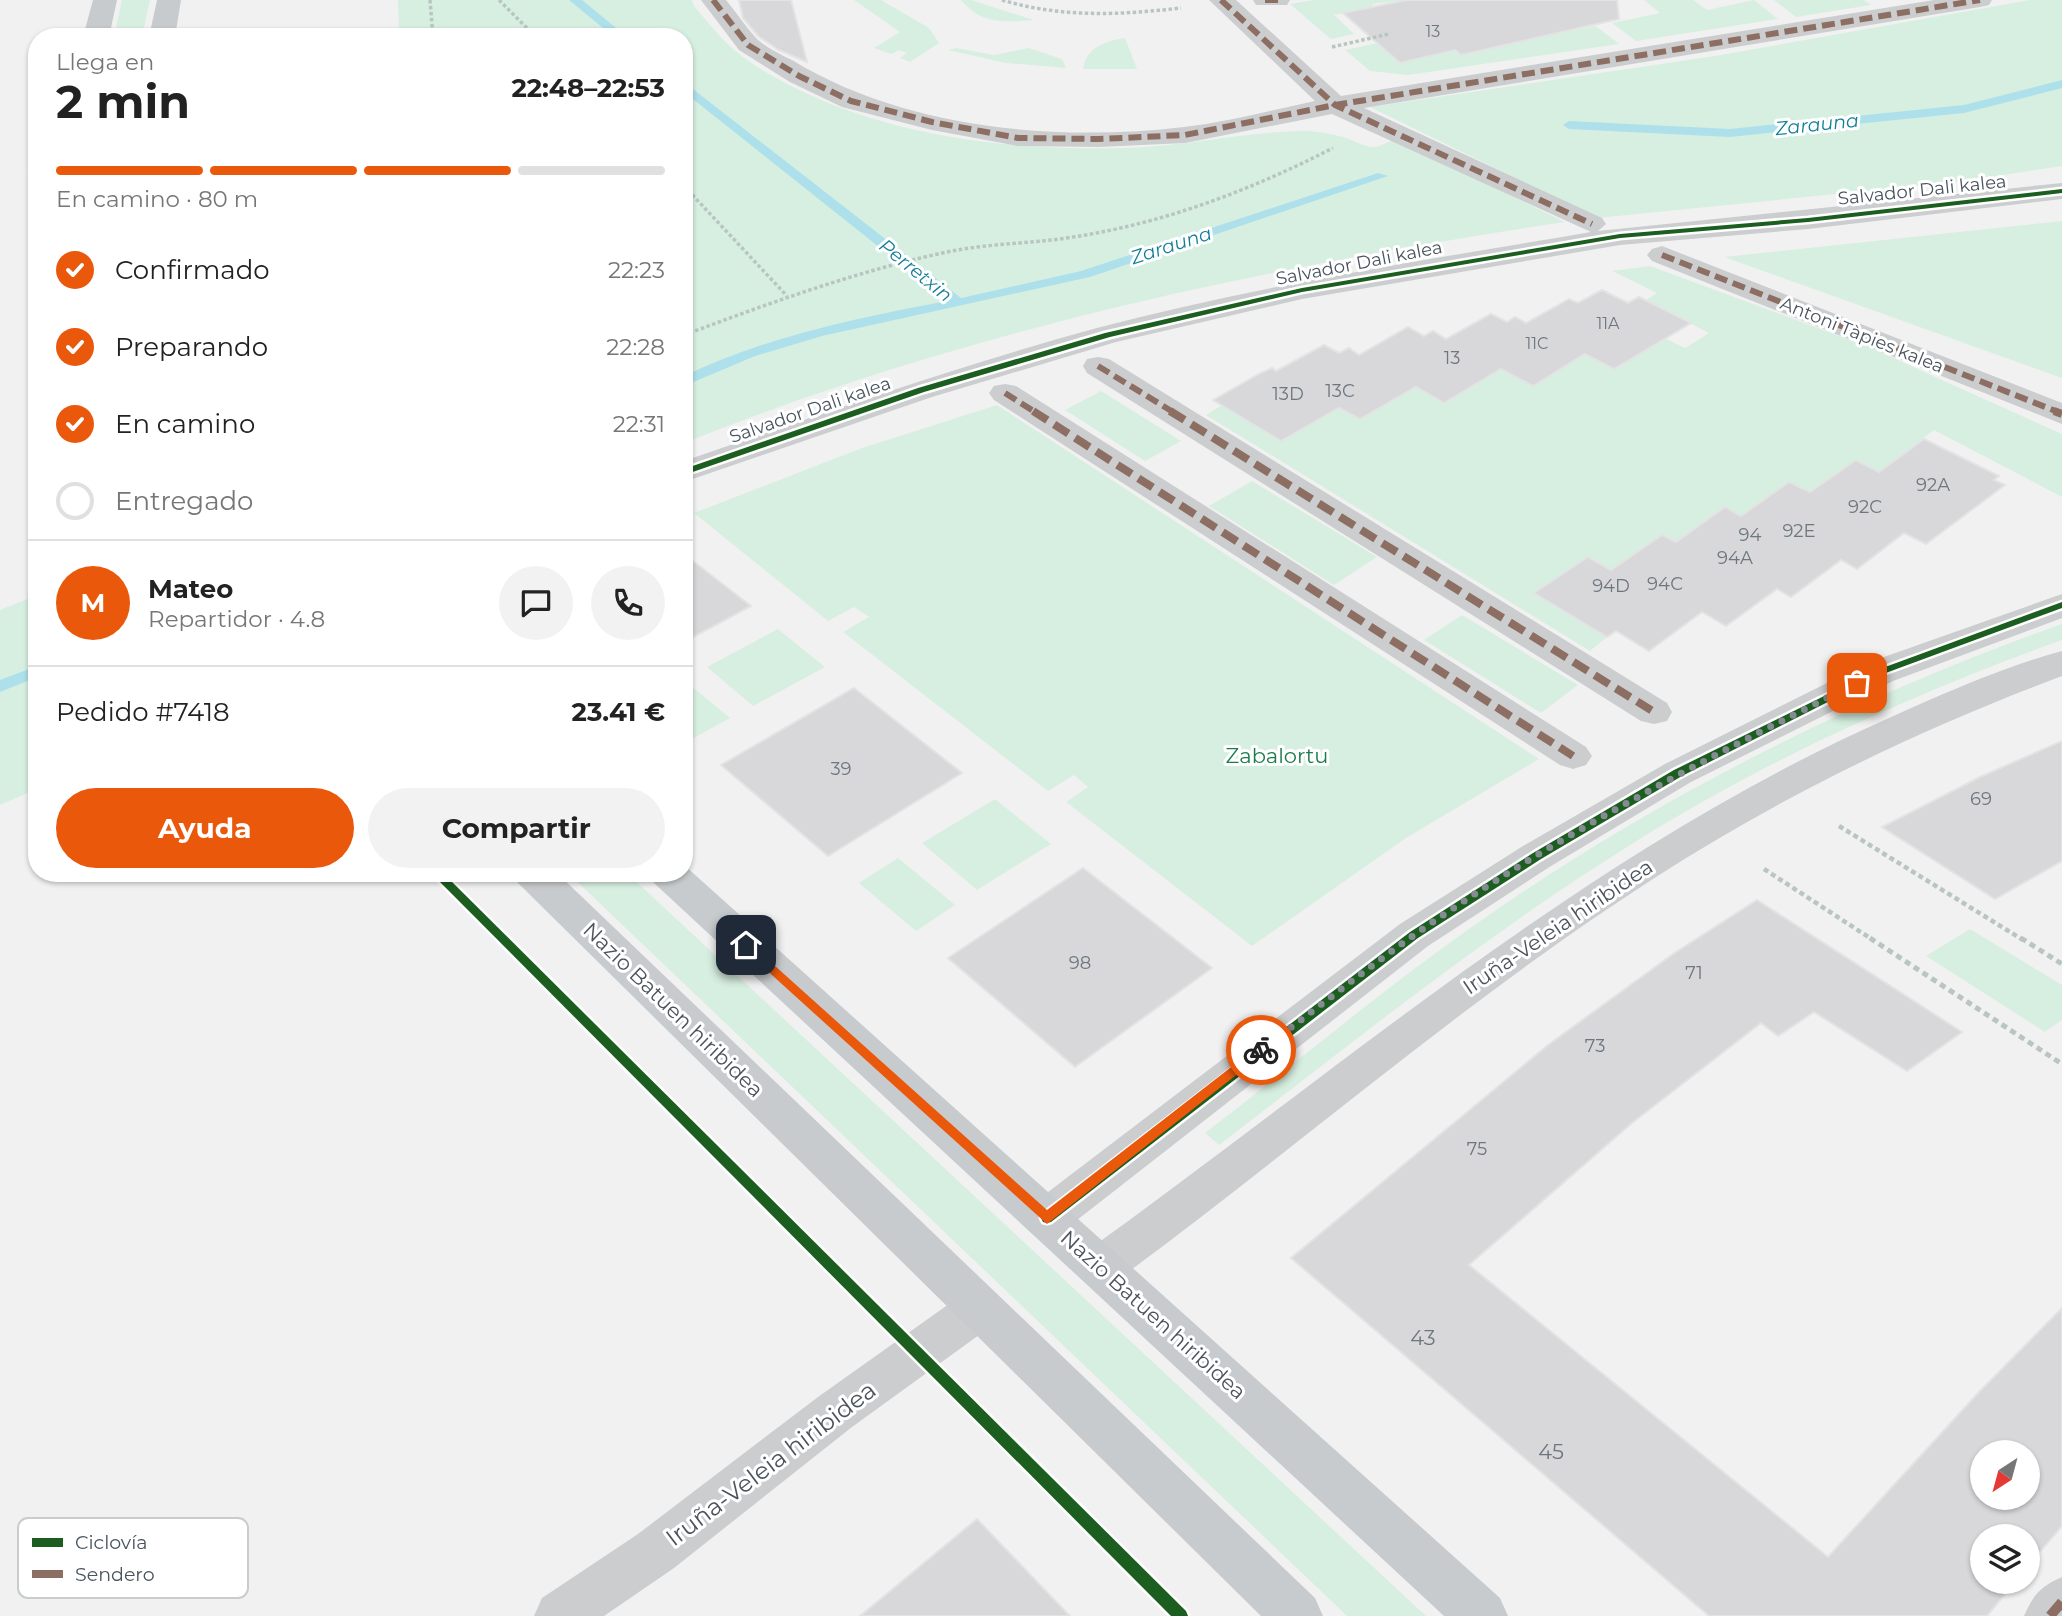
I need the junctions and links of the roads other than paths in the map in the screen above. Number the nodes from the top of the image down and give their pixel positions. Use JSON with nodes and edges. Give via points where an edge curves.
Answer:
{"nodes":[{"id":1,"x":104,"y":0,"type":"edge"},
{"id":2,"x":169,"y":0,"type":"edge"},
{"id":3,"x":713,"y":0,"type":"edge"},
{"id":4,"x":1265,"y":0,"type":"edge"},
{"id":5,"x":1278,"y":0,"type":"edge"},
{"id":6,"x":1980,"y":0,"type":"edge"},
{"id":7,"x":1222,"y":1,"type":"edge"},
{"id":8,"x":98,"y":28,"type":"edge"},
{"id":9,"x":164,"y":28,"type":"edge"},
{"id":10,"x":1335,"y":105,"type":"junction"},
{"id":11,"x":2062,"y":191,"type":"edge"},
{"id":12,"x":1592,"y":224,"type":"dead end"},
{"id":13,"x":1662,"y":255,"type":"dead end"},
{"id":14,"x":1098,"y":366,"type":"dead end"},
{"id":15,"x":1005,"y":393,"type":"dead end"},
{"id":16,"x":2062,"y":414,"type":"edge"},
{"id":17,"x":693,"y":469,"type":"edge"},
{"id":18,"x":2062,"y":605,"type":"edge"},
{"id":19,"x":2062,"y":663,"type":"edge"},
{"id":20,"x":1654,"y":712,"type":"dead end"},
{"id":21,"x":1573,"y":756,"type":"dead end"},
{"id":22,"x":541,"y":882,"type":"edge"},
{"id":23,"x":678,"y":882,"type":"edge"},
{"id":24,"x":1047,"y":1218,"type":"junction"},
{"id":25,"x":1100,"y":1267,"type":"junction"},
{"id":26,"x":980,"y":1308,"type":"junction"},
{"id":27,"x":2062,"y":1602,"type":"edge"},
{"id":28,"x":560,"y":1616,"type":"edge"},
{"id":29,"x":1297,"y":1616,"type":"edge"},
{"id":30,"x":1482,"y":1616,"type":"edge"},
{"id":31,"x":2050,"y":1616,"type":"edge"}],
"edges":[{"from":1,"to":8,"type":"main road"},
{"from":2,"to":9,"type":"main road"},
{"from":3,"to":10,"type":"street","via":[[748,46],[851,102],[1018,138],[1185,135]]},
{"from":4,"to":5,"type":"street"},
{"from":6,"to":10,"type":"street"},
{"from":7,"to":10,"type":"street"},
{"from":10,"to":12,"type":"street"},
{"from":11,"to":17,"type":"street","name":"Salvador Dali kalea","via":[[1620,236],[1302,290],[1108,335],[934,386]]},
{"from":13,"to":16,"type":"street","name":"Antoni Tàpies kalea"},
{"from":14,"to":20,"type":"street"},
{"from":15,"to":21,"type":"street"},
{"from":18,"to":24,"type":"street","via":[[1880,672],[1678,773],[1537,856],[1414,935]]},
{"from":19,"to":25,"type":"street","name":"Iruña-Veleia hiribidea","via":[[2017,678],[1803,773],[1590,901],[1462,991],[1224,1178]]},
{"from":22,"to":26,"type":"main road","name":"Nazio Batuen hiribidea"},
{"from":23,"to":24,"type":"main road","name":"Nazio Batuen hiribidea"},
{"from":24,"to":25,"type":"main road","name":"Nazio Batuen hiribidea"},
{"from":25,"to":30,"type":"main road","name":"Nazio Batuen hiribidea"},
{"from":26,"to":28,"type":"street","name":"Iruña-Veleia hiribidea","via":[[835,1412],[656,1551]]},
{"from":26,"to":29,"type":"main road","name":"Nazio Batuen hiribidea"},
{"from":27,"to":31,"type":"street"}]}
